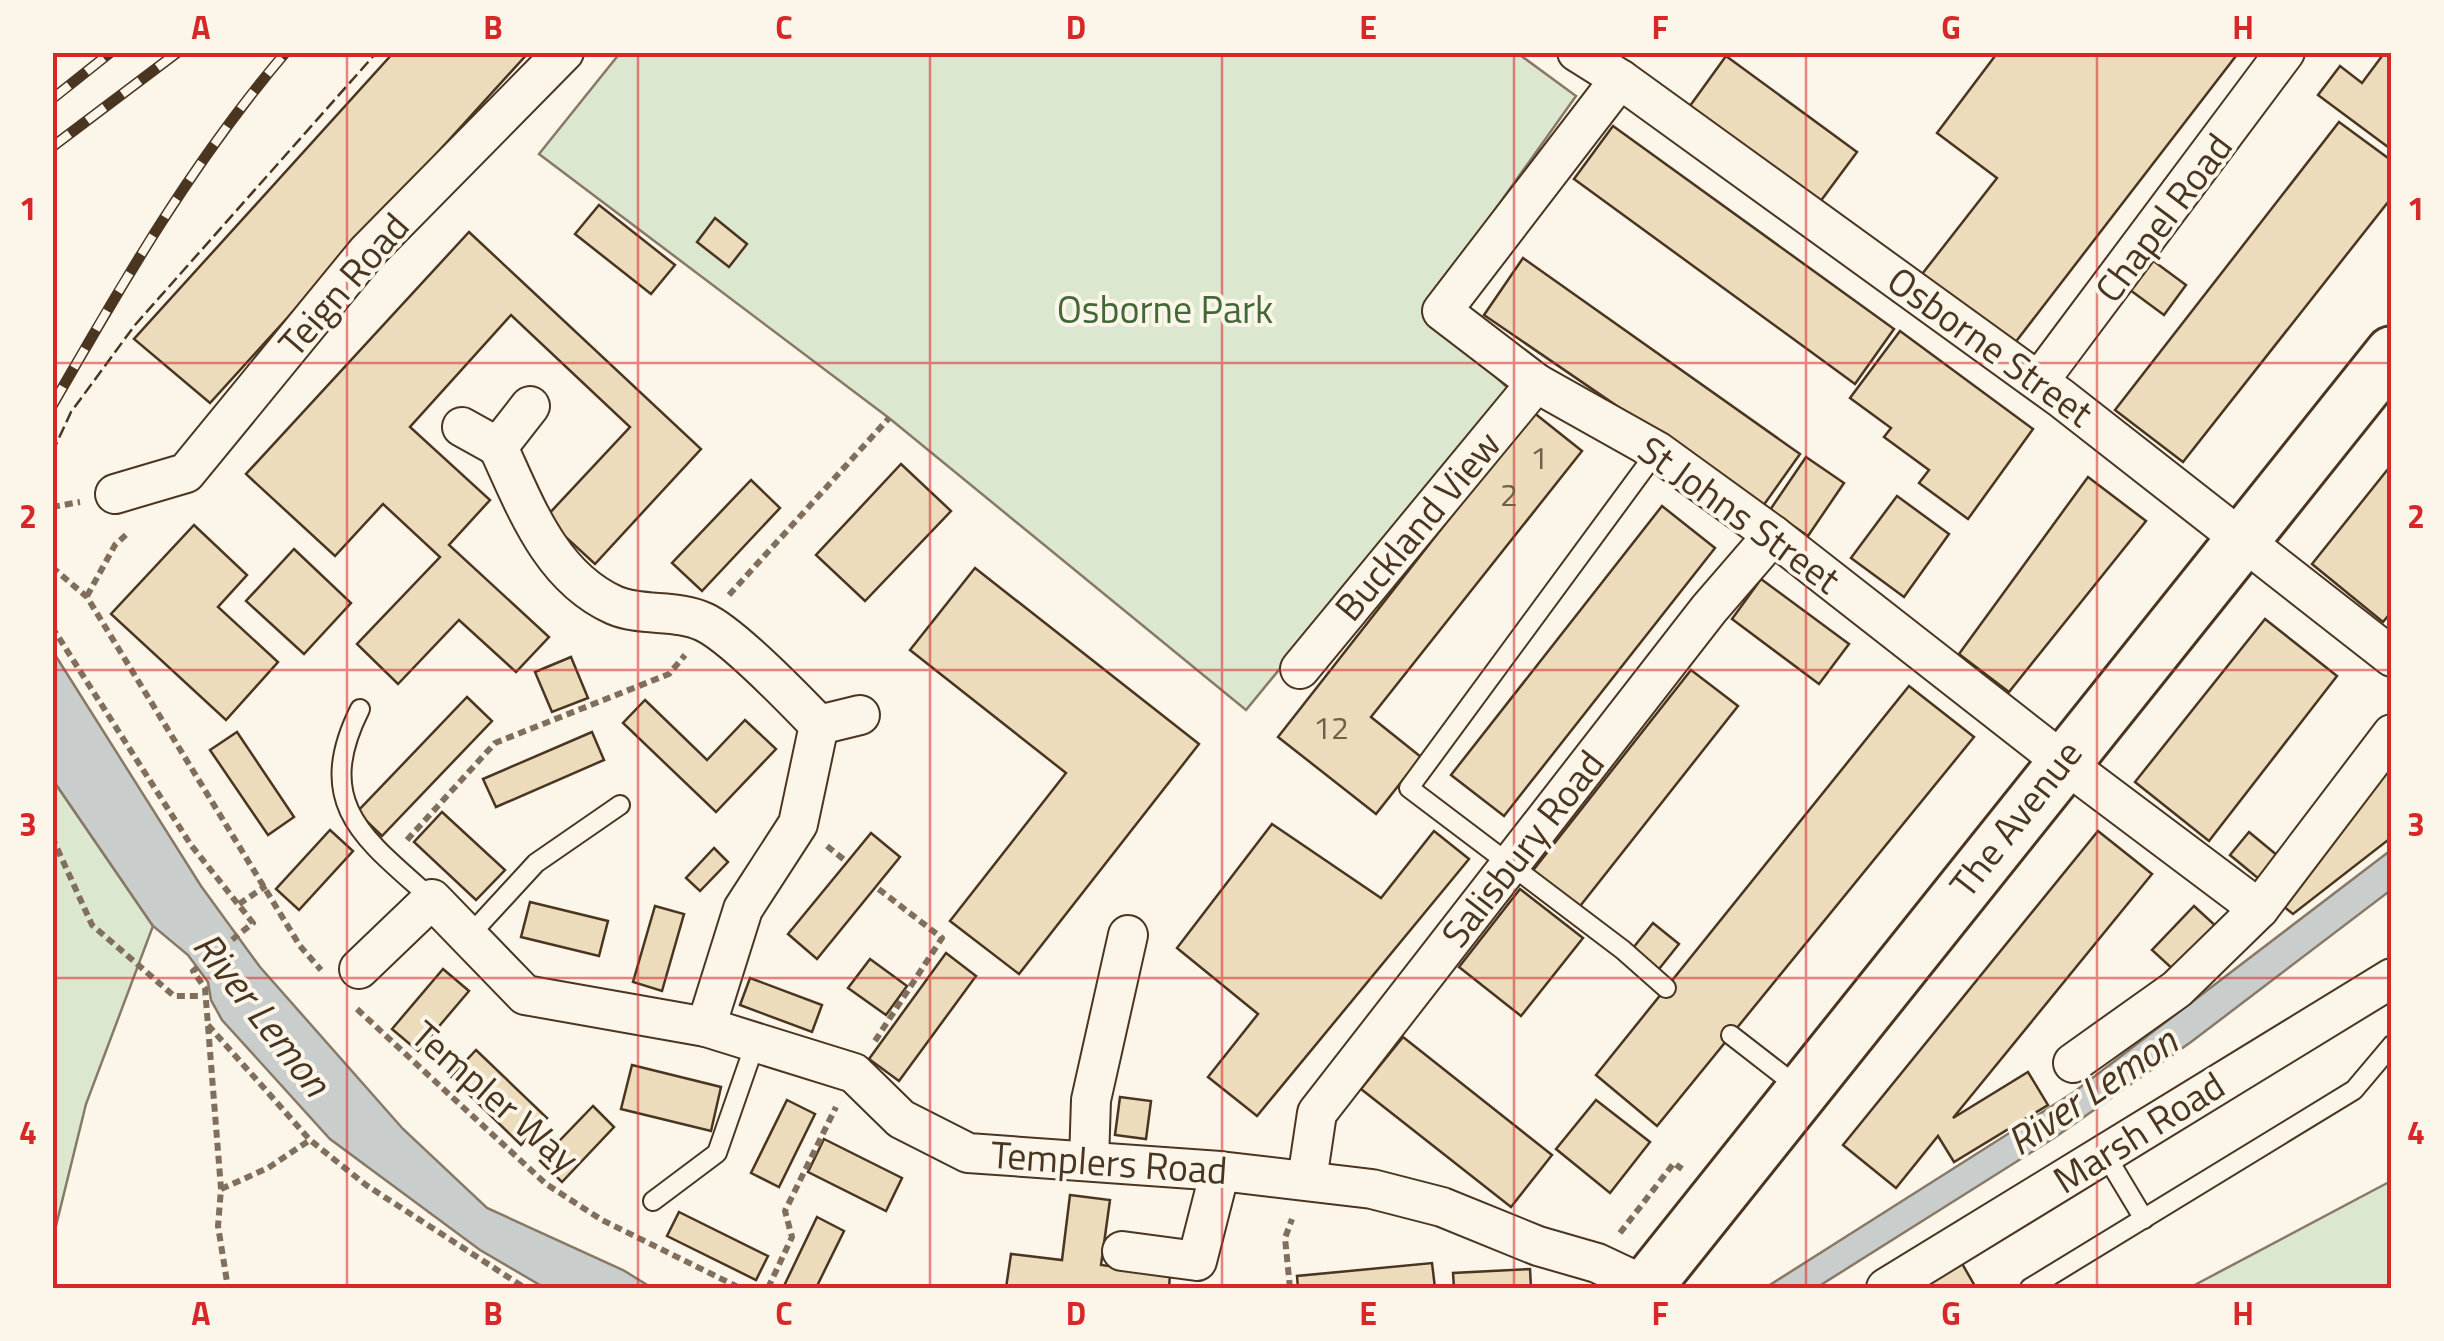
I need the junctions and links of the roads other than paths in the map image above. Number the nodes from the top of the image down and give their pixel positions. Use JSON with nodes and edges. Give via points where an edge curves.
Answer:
{"nodes":[{"id":1,"x":564,"y":52,"type":"edge"},
{"id":2,"x":1577,"y":52,"type":"edge"},
{"id":3,"x":2286,"y":52,"type":"edge"},
{"id":4,"x":1620,"y":79,"type":"junction"},
{"id":5,"x":2392,"y":353,"type":"edge"},
{"id":6,"x":2039,"y":381,"type":"junction"},
{"id":7,"x":1536,"y":383,"type":"junction"},
{"id":8,"x":530,"y":406,"type":"dead end"},
{"id":9,"x":462,"y":427,"type":"dead end"},
{"id":10,"x":498,"y":447,"type":"junction"},
{"id":11,"x":1657,"y":451,"type":"junction"},
{"id":12,"x":133,"y":489,"type":"road end"},
{"id":13,"x":1774,"y":534,"type":"junction"},
{"id":14,"x":2244,"y":538,"type":"junction"},
{"id":15,"x":2392,"y":657,"type":"edge"},
{"id":16,"x":1300,"y":669,"type":"dead end"},
{"id":17,"x":360,"y":708,"type":"dead end"},
{"id":18,"x":860,"y":715,"type":"dead end"},
{"id":19,"x":819,"y":725,"type":"junction"},
{"id":20,"x":2392,"y":734,"type":"edge"},
{"id":21,"x":2062,"y":761,"type":"junction"},
{"id":22,"x":620,"y":805,"type":"dead end"},
{"id":23,"x":1510,"y":867,"type":"junction"},
{"id":24,"x":432,"y":899,"type":"junction"},
{"id":25,"x":2260,"y":909,"type":"junction"},
{"id":26,"x":1128,"y":935,"type":"dead end"},
{"id":27,"x":467,"y":938,"type":"junction"},
{"id":28,"x":2392,"y":978,"type":"edge"},
{"id":29,"x":346,"y":983,"type":"road end"},
{"id":30,"x":1666,"y":988,"type":"dead end"},
{"id":31,"x":706,"y":1028,"type":"junction"},
{"id":32,"x":1731,"y":1036,"type":"dead end"},
{"id":33,"x":756,"y":1044,"type":"junction"},
{"id":34,"x":2392,"y":1046,"type":"edge"},
{"id":35,"x":2073,"y":1064,"type":"dead end"},
{"id":36,"x":1802,"y":1091,"type":"junction"},
{"id":37,"x":2105,"y":1154,"type":"junction"},
{"id":38,"x":1089,"y":1161,"type":"junction"},
{"id":39,"x":1220,"y":1170,"type":"junction"},
{"id":40,"x":1307,"y":1180,"type":"junction"},
{"id":41,"x":654,"y":1201,"type":"dead end"},
{"id":42,"x":2144,"y":1219,"type":"junction"},
{"id":43,"x":1122,"y":1251,"type":"dead end"},
{"id":44,"x":1645,"y":1287,"type":"edge"},
{"id":45,"x":1886,"y":1288,"type":"edge"},
{"id":46,"x":2030,"y":1288,"type":"edge"}],
"edges":[{"from":1,"to":12,"type":"street","name":"Teign Road","via":[[367,252],[186,473]]},
{"from":2,"to":4,"type":"street","name":"Osborne Street"},
{"from":3,"to":6,"type":"street","name":"Chapel Road"},
{"from":4,"to":6,"type":"street","name":"Osborne Street"},
{"from":4,"to":7,"type":"street","name":"St Johns Street","via":[[1442,311]]},
{"from":5,"to":14,"type":"main road","name":"The Avenue"},
{"from":6,"to":14,"type":"street","name":"Osborne Street"},
{"from":7,"to":11,"type":"street","name":"St Johns Street"},
{"from":7,"to":16,"type":"street","name":"Buckland View"},
{"from":8,"to":10,"type":"street"},
{"from":9,"to":10,"type":"street"},
{"from":10,"to":19,"type":"street","via":[[534,526],[586,586],[615,606],[704,622]]},
{"from":11,"to":13,"type":"street","name":"St Johns Street"},
{"from":11,"to":23,"type":"lane","via":[[1409,788]]},
{"from":13,"to":21,"type":"street","name":"St Johns Street"},
{"from":13,"to":23,"type":"street","name":"Salisbury Road","via":[[1708,609]]},
{"from":14,"to":15,"type":"street","name":"Osborne Street"},
{"from":14,"to":21,"type":"main road","name":"The Avenue"},
{"from":17,"to":24,"type":"lane","via":[[344,740],[344,799],[357,830]]},
{"from":18,"to":19,"type":"street"},
{"from":19,"to":31,"type":"street","via":[[798,824],[743,909]]},
{"from":20,"to":25,"type":"street"},
{"from":21,"to":25,"type":"street","name":"St Johns Street"},
{"from":21,"to":36,"type":"main road","name":"The Avenue"},
{"from":22,"to":27,"type":"lane","via":[[536,864]]},
{"from":23,"to":30,"type":"lane"},
{"from":23,"to":40,"type":"street","name":"Salisbury Road","via":[[1316,1114]]},
{"from":24,"to":27,"type":"street","name":"Templers Road"},
{"from":24,"to":29,"type":"street"},
{"from":25,"to":35,"type":"street","via":[[2176,989]]},
{"from":26,"to":38,"type":"street","via":[[1091,1100]]},
{"from":27,"to":31,"type":"street","name":"Templers Road","via":[[525,995]]},
{"from":28,"to":37,"type":"street","name":"Marsh Road"},
{"from":31,"to":33,"type":"street","name":"Templers Road"},
{"from":32,"to":36,"type":"lane"},
{"from":33,"to":38,"type":"street","name":"Templers Road","via":[[854,1073],[901,1119],[968,1153]]},
{"from":33,"to":41,"type":"lane","via":[[717,1154]]},
{"from":34,"to":42,"type":"lane","via":[[2354,1090]]},
{"from":36,"to":44,"type":"main road","name":"The Avenue"},
{"from":37,"to":42,"type":"lane"},
{"from":37,"to":45,"type":"street","name":"Marsh Road"},
{"from":38,"to":39,"type":"street","name":"Templers Road"},
{"from":39,"to":40,"type":"street","name":"Templers Road"},
{"from":39,"to":43,"type":"street","via":[[1196,1261]]},
{"from":40,"to":44,"type":"street","name":"Templers Road","via":[[1442,1208],[1597,1262]]},
{"from":42,"to":46,"type":"lane"}]}
